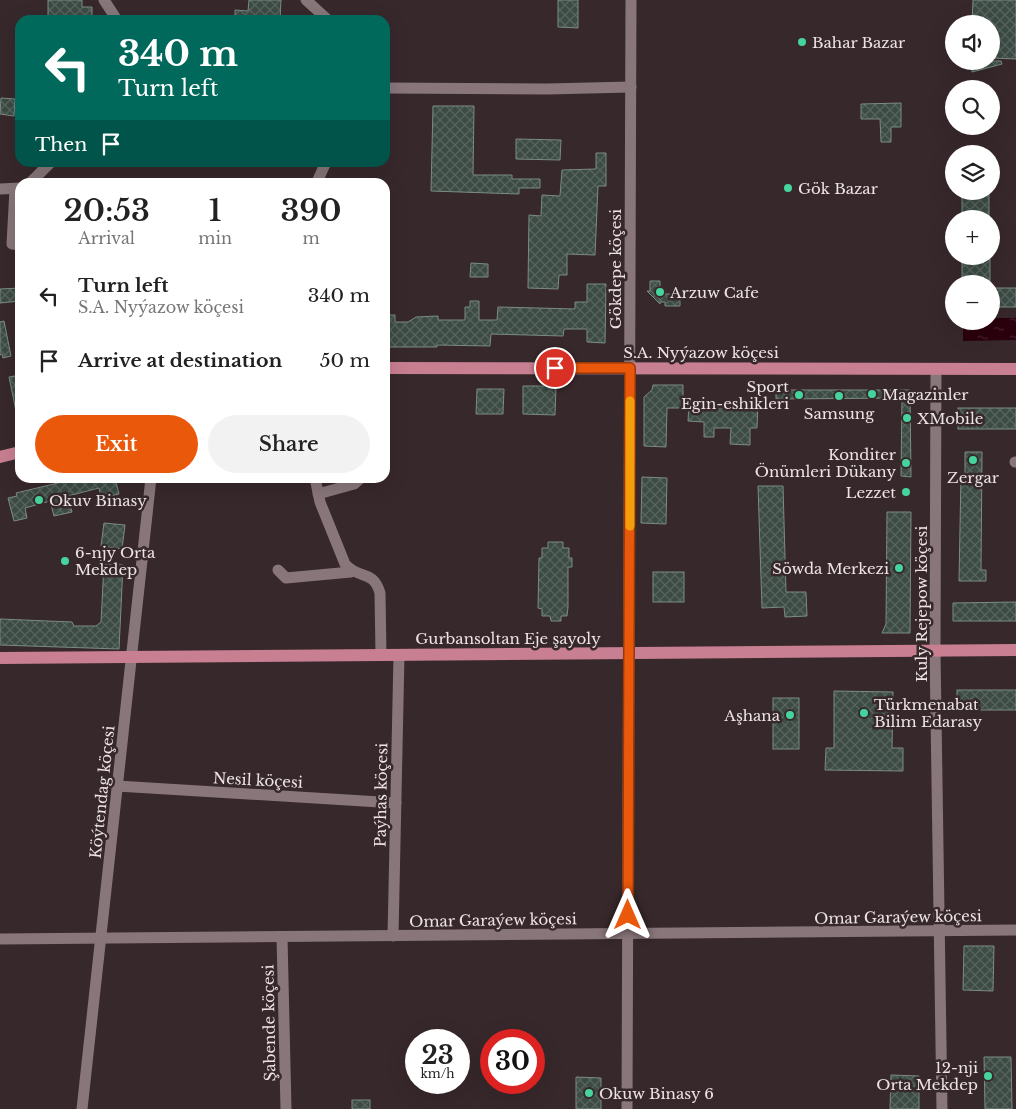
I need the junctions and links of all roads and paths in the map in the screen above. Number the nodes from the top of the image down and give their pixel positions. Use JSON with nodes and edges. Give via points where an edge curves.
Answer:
{"nodes":[{"id":1,"x":104,"y":0,"type":"edge"},
{"id":2,"x":306,"y":0,"type":"edge"},
{"id":3,"x":631,"y":0,"type":"edge"},
{"id":4,"x":114,"y":15,"type":"edge"},
{"id":5,"x":322,"y":15,"type":"edge"},
{"id":6,"x":631,"y":87,"type":"junction"},
{"id":7,"x":390,"y":88,"type":"edge"},
{"id":8,"x":46,"y":167,"type":"edge"},
{"id":9,"x":35,"y":178,"type":"edge"},
{"id":10,"x":15,"y":188,"type":"edge"},
{"id":11,"x":0,"y":189,"type":"edge"},
{"id":12,"x":15,"y":216,"type":"edge"},
{"id":13,"x":15,"y":244,"type":"edge"},
{"id":14,"x":390,"y":368,"type":"edge"},
{"id":15,"x":630,"y":368,"type":"junction"},
{"id":16,"x":936,"y":369,"type":"junction"},
{"id":17,"x":1016,"y":369,"type":"edge"},
{"id":18,"x":15,"y":453,"type":"edge"},
{"id":19,"x":0,"y":457,"type":"edge"},
{"id":20,"x":150,"y":483,"type":"edge"},
{"id":21,"x":316,"y":483,"type":"edge"},
{"id":22,"x":355,"y":483,"type":"edge"},
{"id":23,"x":318,"y":494,"type":"junction"},
{"id":24,"x":278,"y":570,"type":"dead end"},
{"id":25,"x":351,"y":572,"type":"junction"},
{"id":26,"x":1016,"y":650,"type":"edge"},
{"id":27,"x":935,"y":651,"type":"junction"},
{"id":28,"x":629,"y":653,"type":"junction"},
{"id":29,"x":381,"y":655,"type":"junction"},
{"id":30,"x":399,"y":655,"type":"junction"},
{"id":31,"x":132,"y":657,"type":"junction"},
{"id":32,"x":0,"y":658,"type":"edge"},
{"id":33,"x":117,"y":786,"type":"junction"},
{"id":34,"x":396,"y":803,"type":"junction"},
{"id":35,"x":1016,"y":930,"type":"edge"},
{"id":36,"x":938,"y":932,"type":"junction"},
{"id":37,"x":628,"y":934,"type":"junction"},
{"id":38,"x":393,"y":936,"type":"junction"},
{"id":39,"x":282,"y":937,"type":"junction"},
{"id":40,"x":101,"y":938,"type":"junction"},
{"id":41,"x":0,"y":939,"type":"edge"},
{"id":42,"x":82,"y":1109,"type":"edge"},
{"id":43,"x":286,"y":1109,"type":"edge"},
{"id":44,"x":627,"y":1109,"type":"edge"},
{"id":45,"x":942,"y":1109,"type":"edge"}],
"edges":[{"from":1,"to":4,"type":"street"},
{"from":2,"to":5,"type":"street"},
{"from":3,"to":6,"type":"street","name":"Gökdepe köçesi"},
{"from":6,"to":7,"type":"street"},
{"from":6,"to":15,"type":"street","name":"Gökdepe köçesi"},
{"from":8,"to":9,"type":"street"},
{"from":10,"to":11,"type":"street"},
{"from":12,"to":13,"type":"street","via":[[12,244]]},
{"from":14,"to":15,"type":"main road","name":"S.A. Nyýazow köçesi"},
{"from":15,"to":16,"type":"main road","name":"S.A. Nyýazow köçesi"},
{"from":15,"to":28,"type":"street","name":"Gökdepe köçesi"},
{"from":16,"to":17,"type":"main road","name":"S.A. Nyýazow köçesi"},
{"from":16,"to":27,"type":"street","name":"Kuly Rejepow köçesi"},
{"from":18,"to":19,"type":"main road"},
{"from":20,"to":31,"type":"street","name":"Köýtendag köçesi"},
{"from":21,"to":23,"type":"street"},
{"from":22,"to":23,"type":"street"},
{"from":23,"to":25,"type":"street","via":[[329,527]]},
{"from":24,"to":25,"type":"street","via":[[286,578],[298,579]]},
{"from":25,"to":29,"type":"street","via":[[369,576],[378,585]]},
{"from":26,"to":27,"type":"main road","name":"Gurbansoltan Eje şayoly"},
{"from":27,"to":28,"type":"main road","name":"Gurbansoltan Eje şayoly"},
{"from":27,"to":36,"type":"street","name":"Kuly Rejepow köçesi"},
{"from":28,"to":30,"type":"main road","name":"Gurbansoltan Eje şayoly"},
{"from":28,"to":37,"type":"street","name":"Gökdepe köçesi"},
{"from":29,"to":30,"type":"main road","name":"Gurbansoltan Eje şayoly"},
{"from":29,"to":31,"type":"main road","name":"Gurbansoltan Eje şayoly"},
{"from":30,"to":34,"type":"street","name":"Paýhas köçesi"},
{"from":31,"to":32,"type":"main road","name":"Gurbansoltan Eje şayoly"},
{"from":31,"to":33,"type":"street","name":"Köýtendag köçesi"},
{"from":33,"to":34,"type":"street","name":"Nesil köçesi"},
{"from":33,"to":40,"type":"street","name":"Köýtendag köçesi"},
{"from":34,"to":38,"type":"street","name":"Paýhas köçesi"},
{"from":35,"to":36,"type":"street","name":"Omar Garaýew köçesi"},
{"from":36,"to":37,"type":"street","name":"Omar Garaýew köçesi"},
{"from":36,"to":45,"type":"street","name":"Kuly Rejepow köçesi"},
{"from":37,"to":38,"type":"street","name":"Omar Garaýew köçesi"},
{"from":37,"to":44,"type":"street","name":"Gökdepe köçesi"},
{"from":38,"to":39,"type":"street","name":"Omar Garaýew köçesi"},
{"from":39,"to":40,"type":"street","name":"Omar Garaýew köçesi"},
{"from":39,"to":43,"type":"street","name":"Şabende köçesi"},
{"from":40,"to":41,"type":"street","name":"Omar Garaýew köçesi"},
{"from":40,"to":42,"type":"street","name":"Köýtendag köçesi"}]}
